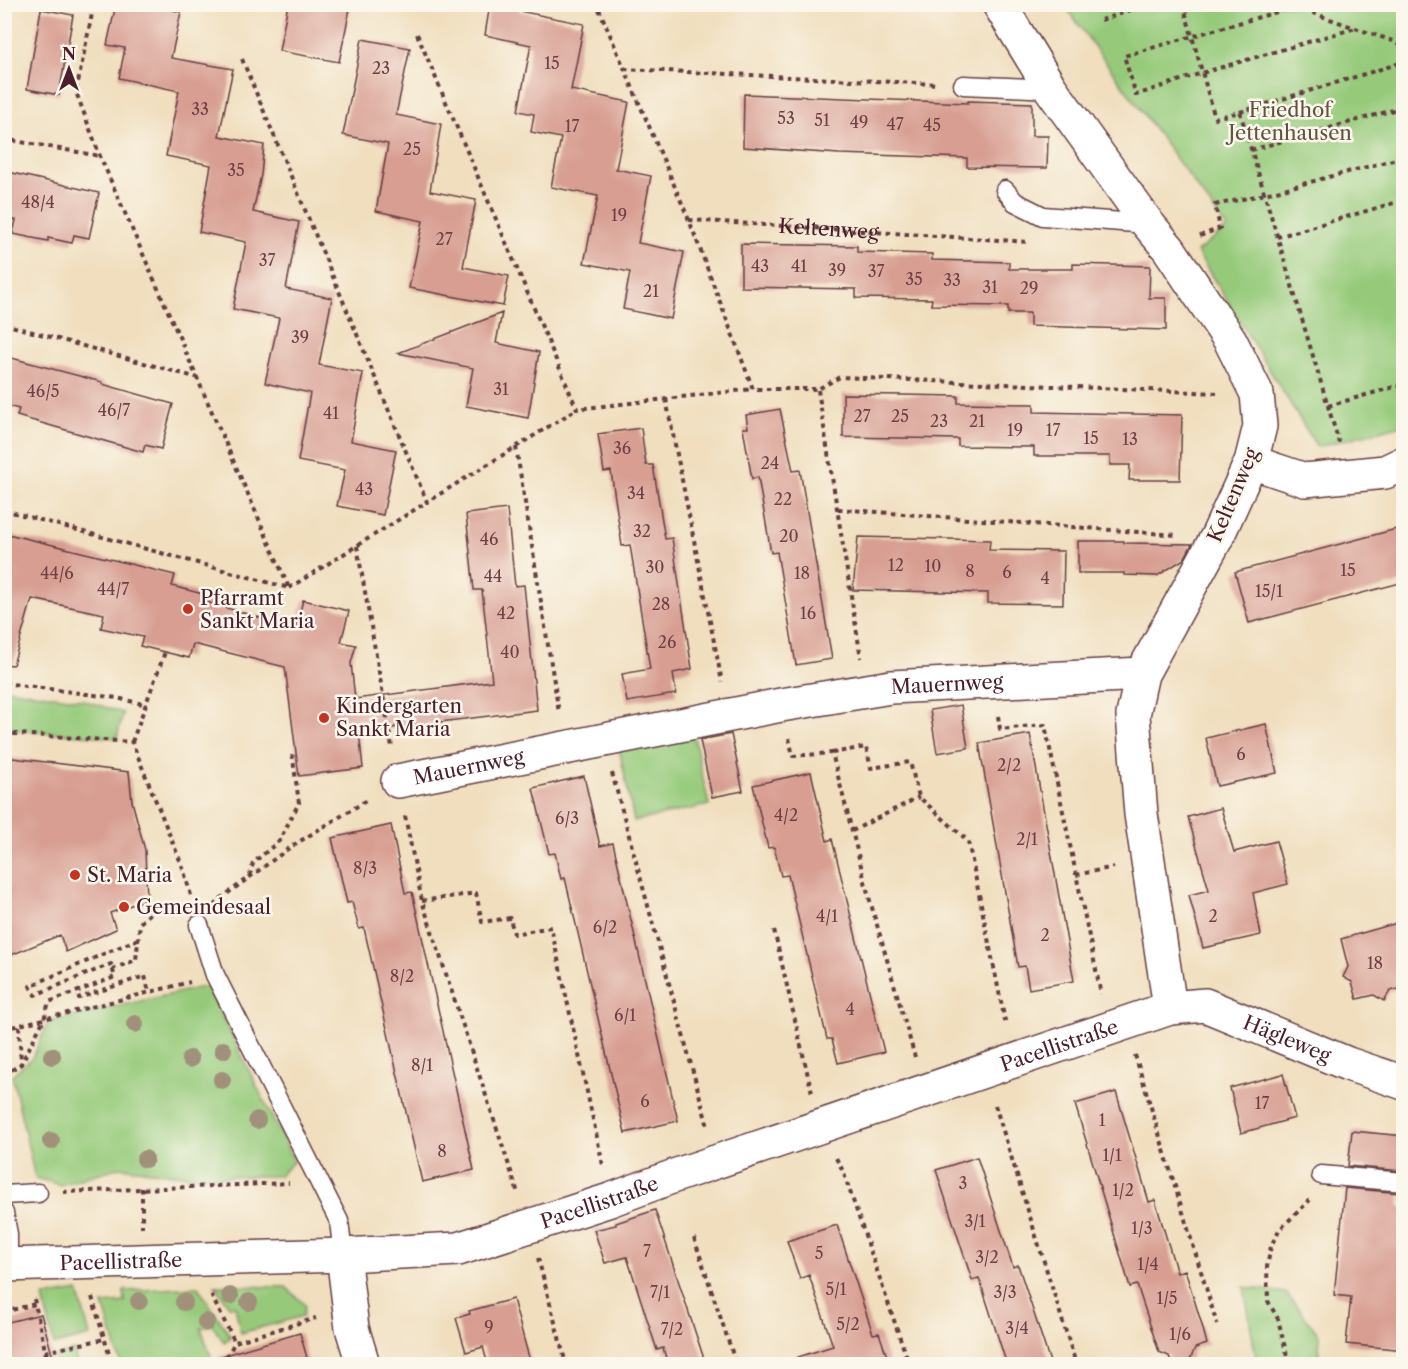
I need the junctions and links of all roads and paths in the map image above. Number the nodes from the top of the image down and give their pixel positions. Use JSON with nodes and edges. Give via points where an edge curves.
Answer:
{"nodes":[{"id":1,"x":94,"y":4,"type":"edge"},
{"id":2,"x":999,"y":4,"type":"edge"},
{"id":3,"x":1149,"y":4,"type":"edge"},
{"id":4,"x":1184,"y":4,"type":"edge"},
{"id":5,"x":1287,"y":4,"type":"edge"},
{"id":6,"x":1294,"y":7,"type":"junction"},
{"id":7,"x":599,"y":9,"type":"dead end"},
{"id":8,"x":1101,"y":20,"type":"dead end"},
{"id":9,"x":1356,"y":28,"type":"junction"},
{"id":10,"x":417,"y":34,"type":"dead end"},
{"id":11,"x":1192,"y":36,"type":"junction"},
{"id":12,"x":1404,"y":45,"type":"edge"},
{"id":13,"x":242,"y":59,"type":"dead end"},
{"id":14,"x":1404,"y":62,"type":"edge"},
{"id":15,"x":624,"y":69,"type":"junction"},
{"id":16,"x":1202,"y":73,"type":"junction"},
{"id":17,"x":942,"y":85,"type":"dead end"},
{"id":18,"x":963,"y":85,"type":"dead end"},
{"id":19,"x":1051,"y":89,"type":"junction"},
{"id":20,"x":1404,"y":107,"type":"edge"},
{"id":21,"x":1240,"y":112,"type":"junction"},
{"id":22,"x":4,"y":139,"type":"edge"},
{"id":23,"x":1251,"y":150,"type":"junction"},
{"id":24,"x":100,"y":156,"type":"junction"},
{"id":25,"x":1404,"y":157,"type":"edge"},
{"id":26,"x":1005,"y":190,"type":"dead end"},
{"id":27,"x":1265,"y":194,"type":"junction"},
{"id":28,"x":1404,"y":200,"type":"edge"},
{"id":29,"x":689,"y":220,"type":"junction"},
{"id":30,"x":1148,"y":224,"type":"junction"},
{"id":31,"x":1220,"y":228,"type":"dead end"},
{"id":32,"x":1277,"y":237,"type":"junction"},
{"id":33,"x":1039,"y":243,"type":"dead end"},
{"id":34,"x":4,"y":324,"type":"edge"},
{"id":35,"x":198,"y":378,"type":"junction"},
{"id":36,"x":1404,"y":384,"type":"edge"},
{"id":37,"x":753,"y":389,"type":"junction"},
{"id":38,"x":818,"y":389,"type":"junction"},
{"id":39,"x":1257,"y":394,"type":"junction"},
{"id":40,"x":666,"y":399,"type":"junction"},
{"id":41,"x":1328,"y":406,"type":"junction"},
{"id":42,"x":578,"y":409,"type":"junction"},
{"id":43,"x":1338,"y":441,"type":"dead end"},
{"id":44,"x":516,"y":447,"type":"junction"},
{"id":45,"x":1251,"y":462,"type":"junction"},
{"id":46,"x":1404,"y":463,"type":"edge"},
{"id":47,"x":427,"y":502,"type":"junction"},
{"id":48,"x":837,"y":509,"type":"junction"},
{"id":49,"x":4,"y":510,"type":"edge"},
{"id":50,"x":1137,"y":532,"type":"dead end"},
{"id":51,"x":357,"y":546,"type":"junction"},
{"id":52,"x":289,"y":588,"type":"junction"},
{"id":53,"x":165,"y":652,"type":"dead end"},
{"id":54,"x":1142,"y":674,"type":"junction"},
{"id":55,"x":995,"y":682,"type":"junction"},
{"id":56,"x":4,"y":683,"type":"edge"},
{"id":57,"x":554,"y":687,"type":"dead end"},
{"id":58,"x":866,"y":691,"type":"junction"},
{"id":59,"x":147,"y":705,"type":"junction"},
{"id":60,"x":781,"y":705,"type":"junction"},
{"id":61,"x":729,"y":715,"type":"junction"},
{"id":62,"x":4,"y":733,"type":"edge"},
{"id":63,"x":604,"y":740,"type":"junction"},
{"id":64,"x":132,"y":742,"type":"junction"},
{"id":65,"x":292,"y":752,"type":"dead end"},
{"id":66,"x":832,"y":753,"type":"junction"},
{"id":67,"x":398,"y":781,"type":"junction"},
{"id":68,"x":920,"y":797,"type":"junction"},
{"id":69,"x":852,"y":831,"type":"junction"},
{"id":70,"x":250,"y":877,"type":"junction"},
{"id":71,"x":422,"y":901,"type":"junction"},
{"id":72,"x":194,"y":905,"type":"junction"},
{"id":73,"x":199,"y":925,"type":"junction"},
{"id":74,"x":774,"y":930,"type":"dead end"},
{"id":75,"x":138,"y":939,"type":"junction"},
{"id":76,"x":112,"y":969,"type":"junction"},
{"id":77,"x":215,"y":975,"type":"junction"},
{"id":78,"x":76,"y":992,"type":"junction"},
{"id":79,"x":149,"y":992,"type":"junction"},
{"id":80,"x":1102,"y":1000,"type":"dead end"},
{"id":81,"x":1170,"y":1008,"type":"junction"},
{"id":82,"x":44,"y":1019,"type":"junction"},
{"id":83,"x":20,"y":1025,"type":"junction"},
{"id":84,"x":4,"y":1029,"type":"edge"},
{"id":85,"x":1008,"y":1034,"type":"dead end"},
{"id":86,"x":1134,"y":1054,"type":"dead end"},
{"id":87,"x":21,"y":1064,"type":"junction"},
{"id":88,"x":4,"y":1075,"type":"edge"},
{"id":89,"x":1404,"y":1083,"type":"edge"},
{"id":90,"x":925,"y":1091,"type":"junction"},
{"id":91,"x":994,"y":1100,"type":"dead end"},
{"id":92,"x":814,"y":1103,"type":"dead end"},
{"id":93,"x":832,"y":1151,"type":"dead end"},
{"id":94,"x":602,"y":1160,"type":"dead end"},
{"id":95,"x":717,"y":1161,"type":"junction"},
{"id":96,"x":1321,"y":1175,"type":"joint"},
{"id":97,"x":320,"y":1182,"type":"junction"},
{"id":98,"x":1404,"y":1182,"type":"edge"},
{"id":99,"x":142,"y":1188,"type":"junction"},
{"id":100,"x":38,"y":1192,"type":"joint"},
{"id":101,"x":4,"y":1195,"type":"edge"},
{"id":102,"x":520,"y":1197,"type":"dead end"},
{"id":103,"x":4,"y":1213,"type":"edge"},
{"id":104,"x":142,"y":1237,"type":"dead end"},
{"id":105,"x":694,"y":1238,"type":"dead end"},
{"id":106,"x":343,"y":1255,"type":"junction"},
{"id":107,"x":538,"y":1257,"type":"dead end"},
{"id":108,"x":6,"y":1265,"type":"edge"},
{"id":109,"x":206,"y":1287,"type":"dead end"},
{"id":110,"x":33,"y":1295,"type":"dead end"},
{"id":111,"x":92,"y":1295,"type":"dead end"},
{"id":112,"x":35,"y":1304,"type":"junction"},
{"id":113,"x":4,"y":1312,"type":"edge"},
{"id":114,"x":317,"y":1318,"type":"dead end"},
{"id":115,"x":1217,"y":1324,"type":"dead end"},
{"id":116,"x":104,"y":1339,"type":"junction"},
{"id":117,"x":235,"y":1342,"type":"junction"},
{"id":118,"x":45,"y":1352,"type":"junction"},
{"id":119,"x":48,"y":1365,"type":"edge"},
{"id":120,"x":112,"y":1365,"type":"edge"},
{"id":121,"x":211,"y":1365,"type":"edge"},
{"id":122,"x":363,"y":1365,"type":"edge"},
{"id":123,"x":566,"y":1365,"type":"edge"},
{"id":124,"x":736,"y":1365,"type":"edge"},
{"id":125,"x":909,"y":1365,"type":"edge"},
{"id":126,"x":1077,"y":1365,"type":"edge"},
{"id":127,"x":1289,"y":1365,"type":"edge"}],
"edges":[{"from":1,"to":24,"type":"path","via":[[76,92]]},
{"from":2,"to":19,"type":"street","name":"Keltenweg"},
{"from":3,"to":8,"type":"path"},
{"from":4,"to":11,"type":"path"},
{"from":5,"to":6,"type":"path"},
{"from":6,"to":9,"type":"path"},
{"from":6,"to":11,"type":"path"},
{"from":7,"to":15,"type":"path"},
{"from":9,"to":12,"type":"path"},
{"from":9,"to":16,"type":"path"},
{"from":10,"to":42,"type":"path"},
{"from":11,"to":16,"type":"path"},
{"from":11,"to":16,"type":"path","via":[[1124,56],[1136,95]]},
{"from":13,"to":47,"type":"path"},
{"from":14,"to":21,"type":"path"},
{"from":15,"to":17,"type":"path"},
{"from":15,"to":29,"type":"path"},
{"from":16,"to":21,"type":"path","via":[[1215,118]]},
{"from":18,"to":19,"type":"lane"},
{"from":19,"to":30,"type":"street","name":"Keltenweg"},
{"from":20,"to":23,"type":"path"},
{"from":21,"to":23,"type":"path"},
{"from":22,"to":24,"type":"path"},
{"from":23,"to":27,"type":"path"},
{"from":24,"to":35,"type":"path"},
{"from":25,"to":27,"type":"path"},
{"from":26,"to":30,"type":"lane","via":[[1015,202],[1042,216]]},
{"from":27,"to":31,"type":"path","via":[[1215,205]]},
{"from":27,"to":32,"type":"path"},
{"from":28,"to":32,"type":"path"},
{"from":29,"to":33,"type":"path","name":"Keltenweg"},
{"from":29,"to":37,"type":"path"},
{"from":30,"to":39,"type":"street","name":"Keltenweg","via":[[1230,340]]},
{"from":32,"to":41,"type":"path"},
{"from":34,"to":35,"type":"path"},
{"from":35,"to":52,"type":"path"},
{"from":36,"to":41,"type":"path"},
{"from":37,"to":38,"type":"path"},
{"from":37,"to":40,"type":"path"},
{"from":38,"to":39,"type":"path","via":[[840,377]]},
{"from":38,"to":48,"type":"path"},
{"from":39,"to":45,"type":"street","name":"Keltenweg","via":[[1260,426]]},
{"from":40,"to":42,"type":"path"},
{"from":40,"to":61,"type":"path"},
{"from":41,"to":43,"type":"path"},
{"from":42,"to":44,"type":"path"},
{"from":44,"to":47,"type":"path"},
{"from":44,"to":57,"type":"path"},
{"from":45,"to":46,"type":"street","via":[[1305,480],[1385,472]]},
{"from":45,"to":54,"type":"street","name":"Keltenweg","via":[[1217,537]]},
{"from":47,"to":51,"type":"path"},
{"from":48,"to":50,"type":"path"},
{"from":48,"to":58,"type":"path"},
{"from":49,"to":52,"type":"path"},
{"from":51,"to":52,"type":"path"},
{"from":51,"to":67,"type":"path"},
{"from":53,"to":59,"type":"path"},
{"from":54,"to":55,"type":"street","name":"Mauernweg"},
{"from":54,"to":81,"type":"street","name":"Keltenweg","via":[[1133,715],[1141,814]]},
{"from":55,"to":58,"type":"street","name":"Mauernweg"},
{"from":55,"to":80,"type":"path","via":[[1000,729],[1045,725]]},
{"from":56,"to":59,"type":"path"},
{"from":58,"to":60,"type":"street","name":"Mauernweg"},
{"from":59,"to":64,"type":"path"},
{"from":60,"to":61,"type":"street","name":"Mauernweg"},
{"from":60,"to":66,"type":"path","via":[[794,756]]},
{"from":61,"to":63,"type":"street","name":"Mauernweg"},
{"from":62,"to":64,"type":"path"},
{"from":63,"to":67,"type":"street","name":"Mauernweg"},
{"from":63,"to":95,"type":"path"},
{"from":64,"to":72,"type":"path"},
{"from":65,"to":70,"type":"path","via":[[299,803],[279,841],[253,863]]},
{"from":66,"to":68,"type":"path","via":[[866,747],[871,768],[910,762]]},
{"from":66,"to":69,"type":"path"},
{"from":67,"to":70,"type":"path","name":"Mauernweg","via":[[292,846]]},
{"from":67,"to":71,"type":"path"},
{"from":68,"to":69,"type":"path"},
{"from":68,"to":85,"type":"path","via":[[968,841]]},
{"from":69,"to":90,"type":"path"},
{"from":70,"to":73,"type":"path","name":"Mauernweg","via":[[220,899]]},
{"from":71,"to":94,"type":"path","via":[[476,893],[482,922],[510,918],[514,934],[551,927]]},
{"from":71,"to":102,"type":"path"},
{"from":72,"to":73,"type":"path"},
{"from":72,"to":75,"type":"path","via":[[155,909],[141,923]]},
{"from":73,"to":77,"type":"lane"},
{"from":74,"to":92,"type":"path"},
{"from":75,"to":76,"type":"path","via":[[136,960]]},
{"from":75,"to":76,"type":"path","via":[[30,986],[35,995],[111,964]]},
{"from":76,"to":78,"type":"path","via":[[115,977]]},
{"from":77,"to":79,"type":"path"},
{"from":77,"to":97,"type":"lane"},
{"from":78,"to":79,"type":"path","via":[[79,998],[145,976]]},
{"from":78,"to":82,"type":"path","via":[[49,1002]]},
{"from":79,"to":82,"type":"path"},
{"from":81,"to":89,"type":"street","name":"Hägleweg","via":[[1205,1005]]},
{"from":81,"to":90,"type":"street","name":"Pacellistraße"},
{"from":82,"to":83,"type":"path"},
{"from":82,"to":87,"type":"path"},
{"from":83,"to":84,"type":"path"},
{"from":83,"to":87,"type":"path"},
{"from":86,"to":115,"type":"path"},
{"from":87,"to":88,"type":"path"},
{"from":90,"to":95,"type":"street","name":"Pacellistraße"},
{"from":91,"to":126,"type":"path"},
{"from":93,"to":125,"type":"path","via":[[843,1171]]},
{"from":95,"to":106,"type":"street","name":"Pacellistraße","via":[[458,1249]]},
{"from":96,"to":98,"type":"lane"},
{"from":96,"to":127,"type":"path","via":[[1315,1194],[1279,1230],[1267,1267],[1268,1300],[1278,1319]]},
{"from":97,"to":99,"type":"path"},
{"from":97,"to":106,"type":"lane","via":[[339,1221]]},
{"from":99,"to":100,"type":"path"},
{"from":99,"to":104,"type":"path"},
{"from":100,"to":101,"type":"lane"},
{"from":103,"to":108,"type":"lane","via":[[8,1234]]},
{"from":105,"to":124,"type":"path"},
{"from":106,"to":108,"type":"street","name":"Pacellistraße"},
{"from":106,"to":122,"type":"street","via":[[352,1328]]},
{"from":107,"to":123,"type":"path"},
{"from":109,"to":117,"type":"path"},
{"from":110,"to":112,"type":"path"},
{"from":111,"to":116,"type":"path"},
{"from":112,"to":113,"type":"path"},
{"from":112,"to":118,"type":"path"},
{"from":114,"to":117,"type":"path"},
{"from":116,"to":118,"type":"path"},
{"from":116,"to":120,"type":"path"},
{"from":117,"to":121,"type":"path","via":[[224,1361]]},
{"from":118,"to":119,"type":"path"}]}
